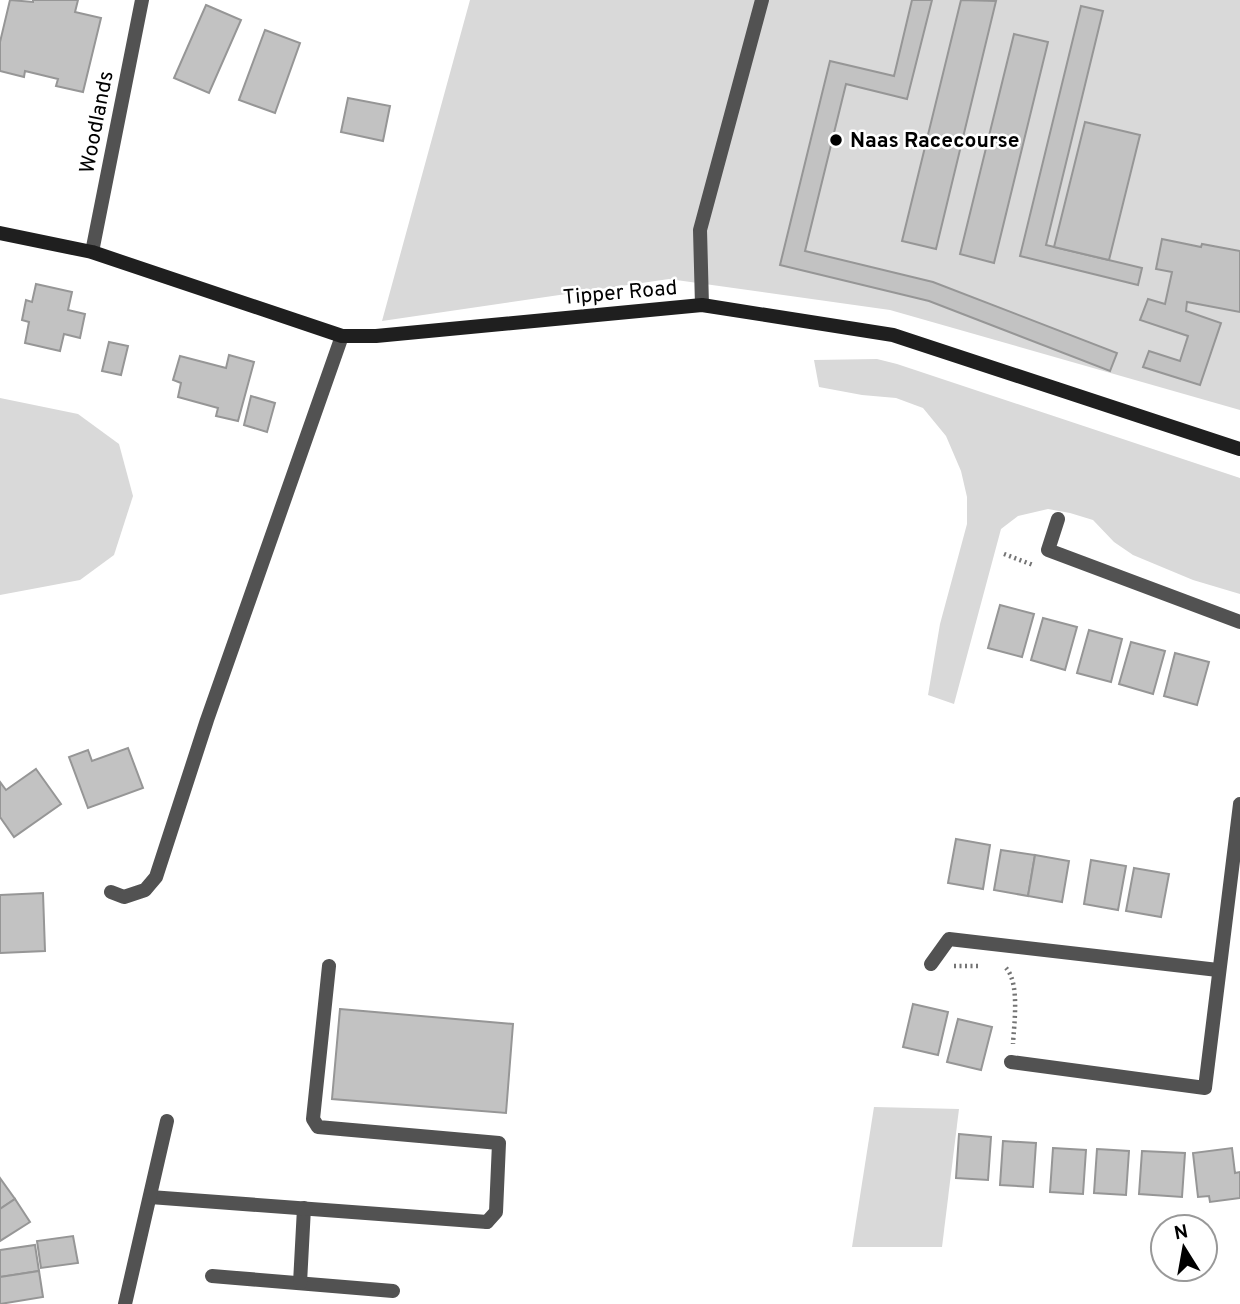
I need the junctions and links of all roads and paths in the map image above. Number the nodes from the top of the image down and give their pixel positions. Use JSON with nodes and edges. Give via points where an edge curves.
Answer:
{"nodes":[{"id":1,"x":142,"y":0,"type":"edge"},
{"id":2,"x":762,"y":0,"type":"edge"},
{"id":3,"x":0,"y":233,"type":"edge"},
{"id":4,"x":92,"y":252,"type":"junction"},
{"id":5,"x":702,"y":305,"type":"junction"},
{"id":6,"x":342,"y":336,"type":"junction"},
{"id":7,"x":1240,"y":449,"type":"edge"},
{"id":8,"x":1058,"y":519,"type":"dead end"},
{"id":9,"x":1004,"y":554,"type":"dead end"},
{"id":10,"x":1036,"y":567,"type":"dead end"},
{"id":11,"x":1240,"y":622,"type":"edge"},
{"id":12,"x":1240,"y":804,"type":"edge"},
{"id":13,"x":111,"y":892,"type":"dead end"},
{"id":14,"x":931,"y":964,"type":"joint"},
{"id":15,"x":329,"y":966,"type":"dead end"},
{"id":16,"x":988,"y":966,"type":"dead end"},
{"id":17,"x":997,"y":967,"type":"dead end"},
{"id":18,"x":1218,"y":970,"type":"junction"},
{"id":19,"x":1011,"y":1062,"type":"joint"},
{"id":20,"x":167,"y":1121,"type":"dead end"},
{"id":21,"x":150,"y":1196,"type":"junction"},
{"id":22,"x":304,"y":1208,"type":"junction"},
{"id":23,"x":212,"y":1276,"type":"dead end"},
{"id":24,"x":300,"y":1283,"type":"junction"},
{"id":25,"x":393,"y":1291,"type":"dead end"},
{"id":26,"x":125,"y":1304,"type":"edge"}],
"edges":[{"from":1,"to":4,"type":"street","name":"Woodlands"},
{"from":2,"to":5,"type":"street","via":[[700,230]]},
{"from":3,"to":4,"type":"street","name":"Tipper Road"},
{"from":4,"to":6,"type":"street","name":"Tipper Road"},
{"from":5,"to":6,"type":"street","name":"Tipper Road"},
{"from":5,"to":7,"type":"street","name":"Tipper Road","via":[[893,335]]},
{"from":6,"to":13,"type":"street","via":[[156,877],[145,890],[124,897]]},
{"from":8,"to":11,"type":"street","via":[[1048,550]]},
{"from":9,"to":10,"type":"path"},
{"from":12,"to":18,"type":"street"},
{"from":14,"to":16,"type":"path"},
{"from":14,"to":18,"type":"street","via":[[949,939]]},
{"from":15,"to":22,"type":"street","via":[[313,1119],[318,1127],[499,1143],[496,1212],[487,1222]]},
{"from":17,"to":19,"type":"path","via":[[1012,974],[1015,1022]]},
{"from":18,"to":19,"type":"street","via":[[1205,1088]]},
{"from":20,"to":21,"type":"street"},
{"from":21,"to":22,"type":"street"},
{"from":21,"to":26,"type":"street"},
{"from":22,"to":24,"type":"street"},
{"from":23,"to":24,"type":"street"},
{"from":24,"to":25,"type":"street"}]}
